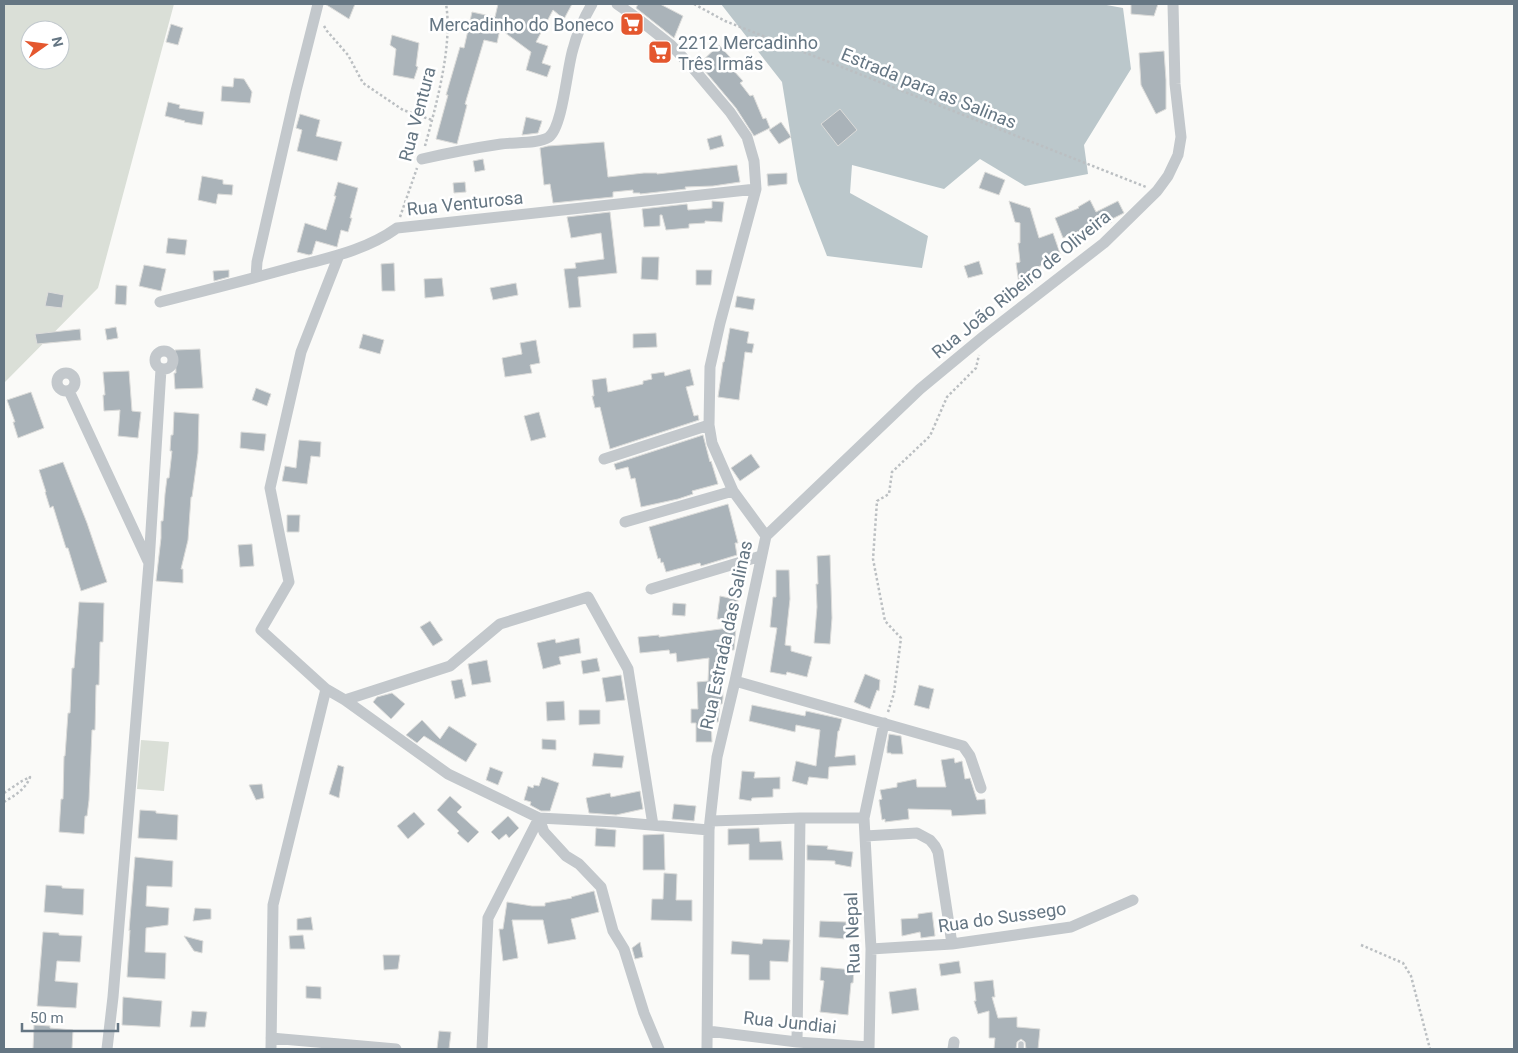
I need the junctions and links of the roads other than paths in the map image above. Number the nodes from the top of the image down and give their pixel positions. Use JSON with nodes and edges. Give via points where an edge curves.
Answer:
{"nodes":[{"id":1,"x":592,"y":4,"type":"edge"},
{"id":2,"x":617,"y":4,"type":"edge"},
{"id":3,"x":1173,"y":4,"type":"edge"},
{"id":4,"x":317,"y":7,"type":"edge"},
{"id":5,"x":422,"y":159,"type":"road end"},
{"id":6,"x":756,"y":189,"type":"junction"},
{"id":7,"x":338,"y":255,"type":"junction"},
{"id":8,"x":256,"y":277,"type":"junction"},
{"id":9,"x":160,"y":302,"type":"dead end"},
{"id":10,"x":161,"y":369,"type":"dead end"},
{"id":11,"x":70,"y":391,"type":"dead end"},
{"id":12,"x":709,"y":425,"type":"junction"},
{"id":13,"x":604,"y":459,"type":"dead end"},
{"id":14,"x":734,"y":491,"type":"junction"},
{"id":15,"x":624,"y":522,"type":"dead end"},
{"id":16,"x":766,"y":536,"type":"junction"},
{"id":17,"x":761,"y":556,"type":"junction"},
{"id":18,"x":149,"y":563,"type":"junction"},
{"id":19,"x":652,"y":589,"type":"dead end"},
{"id":20,"x":736,"y":681,"type":"junction"},
{"id":21,"x":326,"y":689,"type":"junction"},
{"id":22,"x":345,"y":700,"type":"junction"},
{"id":23,"x":884,"y":723,"type":"junction"},
{"id":24,"x":981,"y":788,"type":"dead end"},
{"id":25,"x":539,"y":818,"type":"junction"},
{"id":26,"x":800,"y":818,"type":"junction"},
{"id":27,"x":864,"y":818,"type":"junction"},
{"id":28,"x":653,"y":825,"type":"junction"},
{"id":29,"x":710,"y":826,"type":"junction"},
{"id":30,"x":865,"y":836,"type":"junction"},
{"id":31,"x":1133,"y":900,"type":"dead end"},
{"id":32,"x":952,"y":944,"type":"junction"},
{"id":33,"x":871,"y":949,"type":"junction"},
{"id":34,"x":708,"y":1031,"type":"junction"},
{"id":35,"x":797,"y":1042,"type":"junction"},
{"id":36,"x":271,"y":1043,"type":"edge"},
{"id":37,"x":869,"y":1048,"type":"edge"},
{"id":38,"x":107,"y":1049,"type":"edge"},
{"id":39,"x":396,"y":1049,"type":"edge"},
{"id":40,"x":482,"y":1049,"type":"edge"},
{"id":41,"x":659,"y":1049,"type":"edge"},
{"id":42,"x":707,"y":1049,"type":"edge"}],
"edges":[{"from":1,"to":5,"type":"street","via":[[572,50],[556,128],[550,136]]},
{"from":2,"to":6,"type":"street","name":"Rua Estrada das Salinas","via":[[671,45],[730,112],[746,138],[754,161]]},
{"from":3,"to":16,"type":"street","name":"Rua João Ribeiro de Oliveira","via":[[1175,84],[1182,137],[1178,155],[1157,192],[1104,243],[920,389]]},
{"from":4,"to":8,"type":"street","via":[[261,243]]},
{"from":6,"to":7,"type":"street","name":"Rua Venturosa","via":[[397,228],[357,250]]},
{"from":6,"to":12,"type":"street","name":"Rua Estrada das Salinas","via":[[710,367]]},
{"from":7,"to":8,"type":"street","name":"Rua Venturosa"},
{"from":7,"to":21,"type":"street","via":[[301,352],[270,488],[289,582],[261,630]]},
{"from":8,"to":9,"type":"street","name":"Rua Venturosa"},
{"from":10,"to":18,"type":"street"},
{"from":11,"to":18,"type":"street"},
{"from":12,"to":13,"type":"street"},
{"from":12,"to":14,"type":"street","name":"Rua Estrada das Salinas","via":[[715,450]]},
{"from":14,"to":15,"type":"street"},
{"from":14,"to":16,"type":"street","name":"Rua Estrada das Salinas"},
{"from":16,"to":17,"type":"street","name":"Rua Estrada das Salinas"},
{"from":17,"to":19,"type":"street"},
{"from":17,"to":20,"type":"street","name":"Rua Estrada das Salinas"},
{"from":18,"to":38,"type":"street"},
{"from":20,"to":23,"type":"street"},
{"from":20,"to":29,"type":"street","name":"Rua Estrada das Salinas","via":[[717,757]]},
{"from":21,"to":22,"type":"street"},
{"from":21,"to":36,"type":"street","via":[[273,905]]},
{"from":22,"to":25,"type":"street","via":[[448,774]]},
{"from":22,"to":28,"type":"street","via":[[450,666],[500,624],[588,597],[628,669]]},
{"from":23,"to":24,"type":"street","via":[[963,746]]},
{"from":23,"to":27,"type":"street"},
{"from":25,"to":28,"type":"street"},
{"from":25,"to":40,"type":"street","via":[[488,918]]},
{"from":25,"to":41,"type":"street","via":[[544,832],[601,887],[613,931],[624,949]]},
{"from":26,"to":27,"type":"street"},
{"from":26,"to":29,"type":"street"},
{"from":26,"to":35,"type":"street"},
{"from":27,"to":30,"type":"street","name":"Rua Nepal"},
{"from":28,"to":29,"type":"street"},
{"from":29,"to":34,"type":"street","name":"Rua Estrada das Salinas"},
{"from":30,"to":32,"type":"street","via":[[917,833],[935,846]]},
{"from":30,"to":33,"type":"street","name":"Rua Nepal"},
{"from":31,"to":32,"type":"street","name":"Rua do Sussego","via":[[1071,927]]},
{"from":32,"to":33,"type":"street","name":"Rua do Sussego"},
{"from":33,"to":37,"type":"street","name":"Rua Nepal"},
{"from":34,"to":35,"type":"street","name":"Rua Jundiai"},
{"from":34,"to":42,"type":"street","name":"Rua Estrada das Salinas"},
{"from":35,"to":37,"type":"street","name":"Rua Jundiai"},
{"from":36,"to":39,"type":"street"}]}
